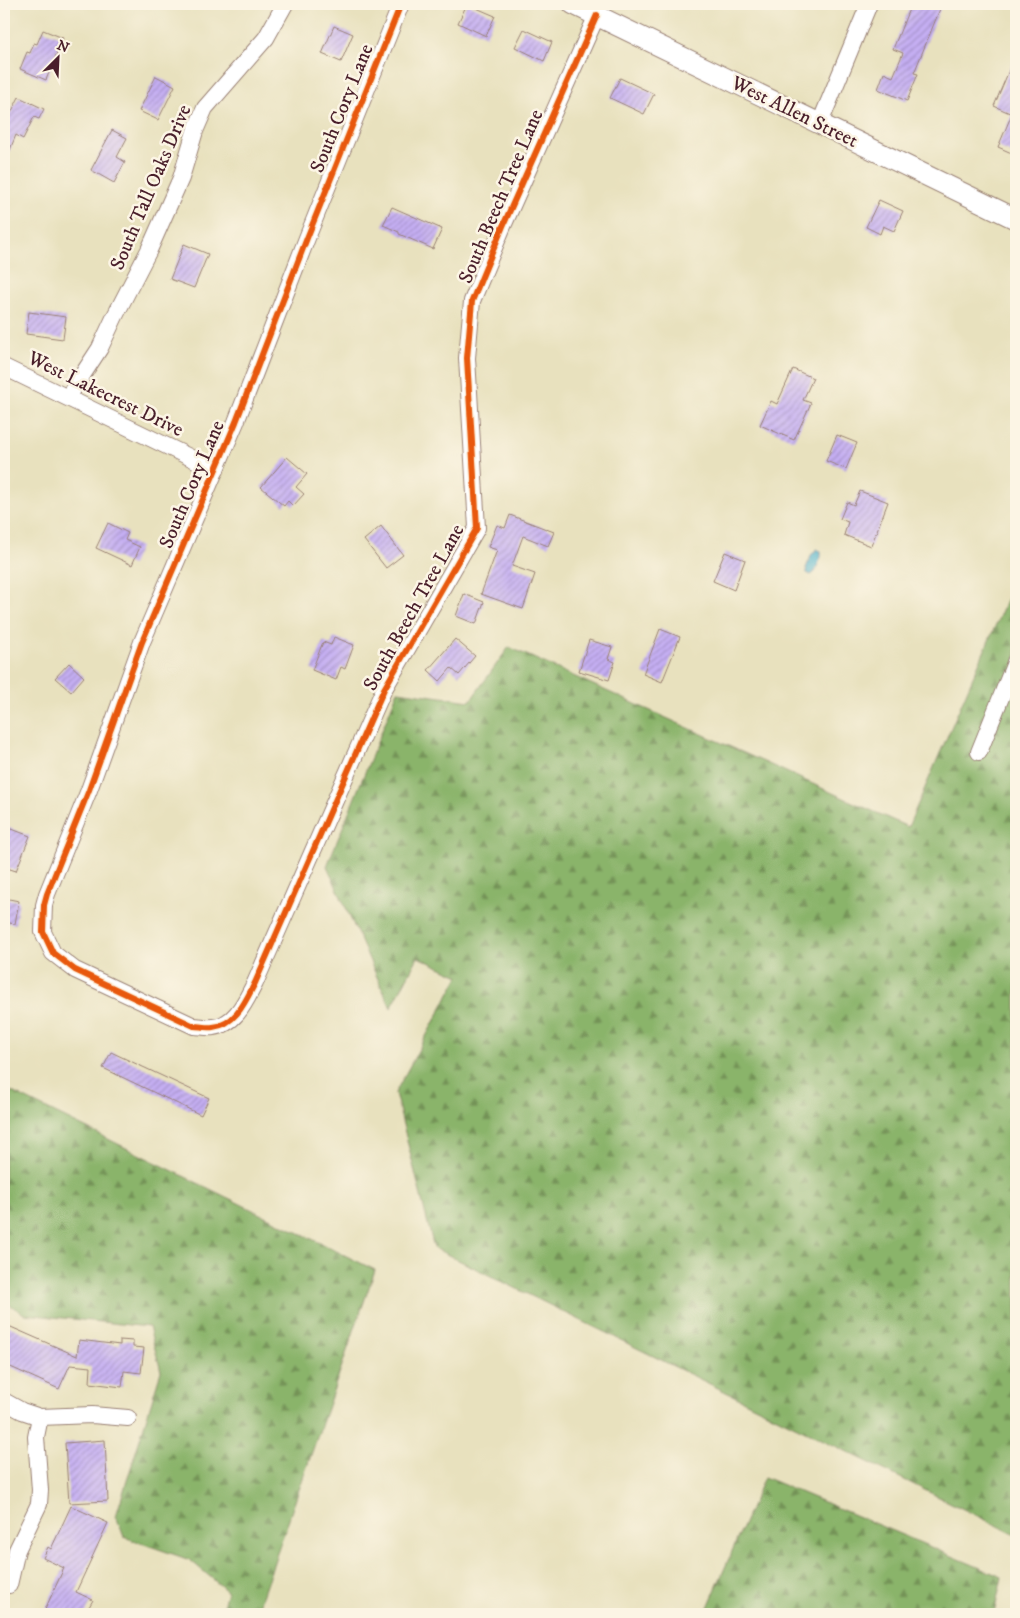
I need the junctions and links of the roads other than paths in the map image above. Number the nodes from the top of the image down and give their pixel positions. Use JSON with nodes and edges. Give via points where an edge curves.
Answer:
{"nodes":[{"id":1,"x":285,"y":4,"type":"edge"},
{"id":2,"x":401,"y":4,"type":"edge"},
{"id":3,"x":573,"y":4,"type":"edge"},
{"id":4,"x":868,"y":4,"type":"edge"},
{"id":5,"x":597,"y":15,"type":"junction"},
{"id":6,"x":820,"y":123,"type":"junction"},
{"id":7,"x":1016,"y":219,"type":"edge"},
{"id":8,"x":4,"y":367,"type":"edge"},
{"id":9,"x":68,"y":397,"type":"junction"},
{"id":10,"x":216,"y":470,"type":"junction"},
{"id":11,"x":1016,"y":660,"type":"edge"},
{"id":12,"x":979,"y":752,"type":"dead end"},
{"id":13,"x":194,"y":1026,"type":"joint"},
{"id":14,"x":4,"y":1402,"type":"edge"},
{"id":15,"x":40,"y":1417,"type":"junction"},
{"id":16,"x":128,"y":1418,"type":"dead end"},
{"id":17,"x":9,"y":1585,"type":"dead end"}],
"edges":[{"from":1,"to":9,"type":"street","name":"South Tall Oaks Drive","via":[[266,38],[205,108],[181,178],[149,250],[100,348]]},
{"from":2,"to":10,"type":"street","name":"South Cory Lane"},
{"from":3,"to":5,"type":"street","name":"West Allen Street"},
{"from":4,"to":6,"type":"street"},
{"from":5,"to":6,"type":"street","name":"West Allen Street"},
{"from":5,"to":13,"type":"street","name":"South Beech Tree Lane","via":[[472,301],[467,358],[477,528],[384,689],[244,1005],[228,1022],[214,1027]]},
{"from":6,"to":7,"type":"street","name":"West Allen Street"},
{"from":8,"to":9,"type":"street","name":"West Lakecrest Drive"},
{"from":9,"to":10,"type":"street","name":"West Lakecrest Drive"},
{"from":10,"to":13,"type":"street","name":"South Cory Lane","via":[[150,624],[44,905],[44,932],[53,952],[75,970]]},
{"from":11,"to":12,"type":"street"},
{"from":14,"to":15,"type":"street"},
{"from":15,"to":16,"type":"street","via":[[92,1415]]},
{"from":15,"to":17,"type":"street","via":[[36,1437],[39,1504],[17,1550]]}]}
